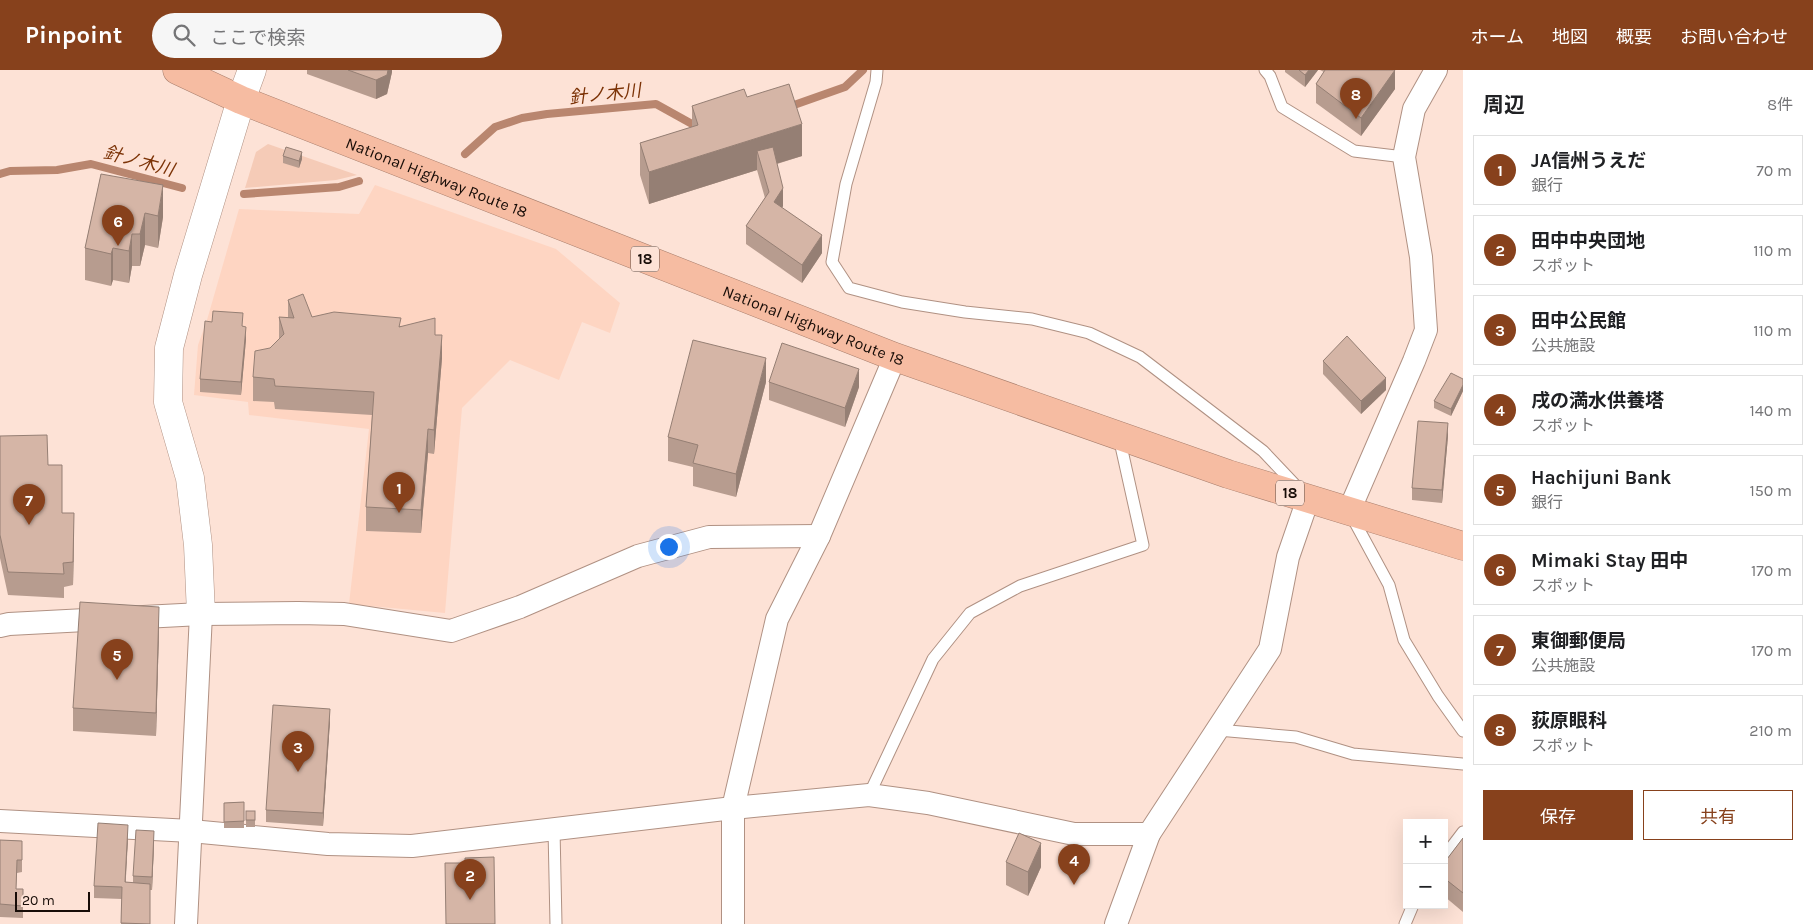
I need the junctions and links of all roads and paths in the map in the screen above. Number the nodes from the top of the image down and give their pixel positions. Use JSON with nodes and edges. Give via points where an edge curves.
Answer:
{"nodes":[{"id":1,"x":177,"y":70,"type":"edge"},
{"id":2,"x":252,"y":70,"type":"edge"},
{"id":3,"x":877,"y":70,"type":"edge"},
{"id":4,"x":1265,"y":70,"type":"edge"},
{"id":5,"x":1436,"y":70,"type":"edge"},
{"id":6,"x":241,"y":100,"type":"junction"},
{"id":7,"x":1404,"y":156,"type":"junction"},
{"id":8,"x":895,"y":356,"type":"junction"},
{"id":9,"x":1118,"y":436,"type":"junction"},
{"id":10,"x":1308,"y":499,"type":"junction"},
{"id":11,"x":1349,"y":511,"type":"junction"},
{"id":12,"x":819,"y":536,"type":"junction"},
{"id":13,"x":1463,"y":546,"type":"edge"},
{"id":14,"x":201,"y":614,"type":"junction"},
{"id":15,"x":0,"y":626,"type":"edge"},
{"id":16,"x":1218,"y":730,"type":"junction"},
{"id":17,"x":1463,"y":731,"type":"edge"},
{"id":18,"x":1463,"y":764,"type":"edge"},
{"id":19,"x":869,"y":795,"type":"junction"},
{"id":20,"x":733,"y":808,"type":"junction"},
{"id":21,"x":0,"y":821,"type":"edge"},
{"id":22,"x":554,"y":829,"type":"junction"},
{"id":23,"x":191,"y":831,"type":"junction"},
{"id":24,"x":1463,"y":832,"type":"edge"},
{"id":25,"x":1149,"y":834,"type":"junction"},
{"id":26,"x":1448,"y":853,"type":"edge"},
{"id":27,"x":1411,"y":909,"type":"edge"},
{"id":28,"x":186,"y":924,"type":"edge"},
{"id":29,"x":556,"y":924,"type":"edge"},
{"id":30,"x":733,"y":924,"type":"edge"},
{"id":31,"x":1116,"y":924,"type":"edge"},
{"id":32,"x":1405,"y":924,"type":"edge"}],
"edges":[{"from":1,"to":6,"type":"highway","name":"National Highway Route 18","number":"18"},
{"from":2,"to":6,"type":"street"},
{"from":3,"to":10,"type":"lane","via":[[846,184],[832,262],[849,288],[902,302],[1032,319],[1089,333],[1140,357],[1263,451]]},
{"from":4,"to":7,"type":"lane","via":[[1282,107],[1354,151]]},
{"from":5,"to":7,"type":"street","via":[[1414,109]]},
{"from":6,"to":8,"type":"highway","name":"National Highway Route 18","number":"18"},
{"from":6,"to":14,"type":"street","via":[[168,348],[168,402],[190,478],[198,545]]},
{"from":7,"to":11,"type":"street","via":[[1421,257],[1426,330]]},
{"from":8,"to":9,"type":"highway","name":"National Highway Route 18","number":"18"},
{"from":8,"to":12,"type":"street"},
{"from":9,"to":10,"type":"highway","name":"National Highway Route 18","number":"18"},
{"from":9,"to":19,"type":"lane","via":[[1142,545],[1020,586],[970,613],[933,659]]},
{"from":10,"to":11,"type":"highway","name":"National Highway Route 18","number":"18"},
{"from":10,"to":16,"type":"street","via":[[1288,557],[1270,648]]},
{"from":11,"to":13,"type":"highway","name":"National Highway Route 18","number":"18"},
{"from":11,"to":17,"type":"lane","via":[[1389,584],[1404,640]]},
{"from":12,"to":14,"type":"street","via":[[709,537],[638,556],[520,607],[451,631],[344,614]]},
{"from":12,"to":20,"type":"street","via":[[777,619]]},
{"from":14,"to":15,"type":"street"},
{"from":14,"to":23,"type":"street"},
{"from":16,"to":18,"type":"lane","via":[[1296,737],[1353,754]]},
{"from":16,"to":25,"type":"street"},
{"from":19,"to":20,"type":"street"},
{"from":19,"to":25,"type":"street","via":[[928,803],[1074,834]]},
{"from":20,"to":22,"type":"street"},
{"from":20,"to":30,"type":"street"},
{"from":21,"to":23,"type":"street"},
{"from":22,"to":23,"type":"street","via":[[412,846],[328,844]]},
{"from":22,"to":29,"type":"lane"},
{"from":23,"to":28,"type":"street"},
{"from":24,"to":26,"type":"lane"},
{"from":25,"to":31,"type":"street"},
{"from":27,"to":32,"type":"lane"}]}
